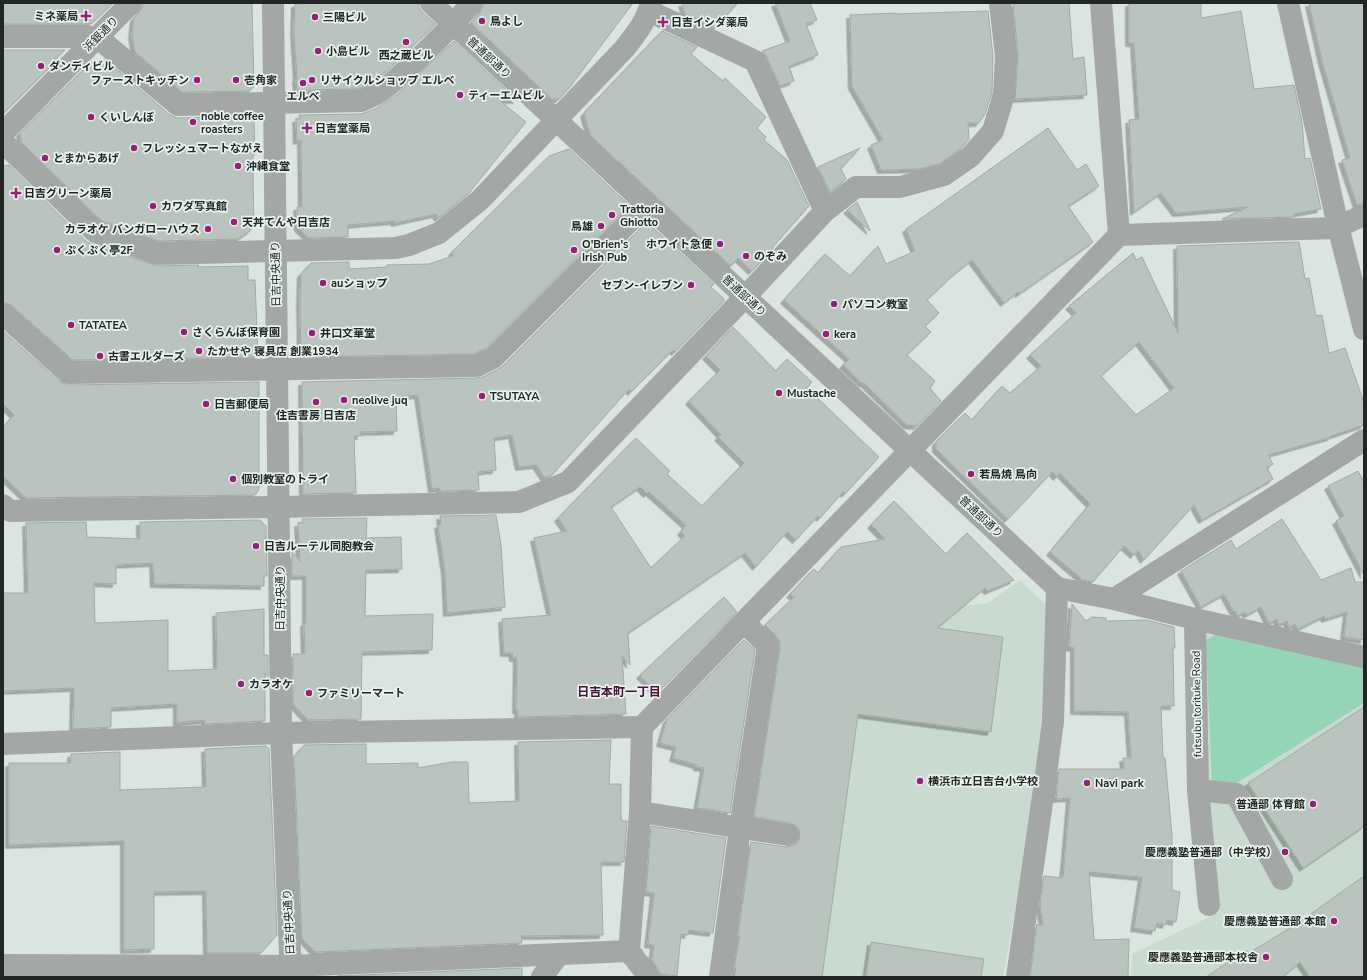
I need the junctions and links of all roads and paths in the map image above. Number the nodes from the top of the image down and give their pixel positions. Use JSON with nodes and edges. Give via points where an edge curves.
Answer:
{"nodes":[{"id":1,"x":131,"y":3,"type":"edge"},
{"id":2,"x":274,"y":3,"type":"edge"},
{"id":3,"x":431,"y":3,"type":"edge"},
{"id":4,"x":472,"y":3,"type":"edge"},
{"id":5,"x":1000,"y":3,"type":"edge"},
{"id":6,"x":1101,"y":3,"type":"edge"},
{"id":7,"x":1288,"y":3,"type":"edge"},
{"id":8,"x":650,"y":7,"type":"edge"},
{"id":9,"x":454,"y":25,"type":"junction"},
{"id":10,"x":3,"y":37,"type":"edge"},
{"id":11,"x":97,"y":37,"type":"junction"},
{"id":12,"x":274,"y":102,"type":"junction"},
{"id":13,"x":556,"y":120,"type":"junction"},
{"id":14,"x":3,"y":133,"type":"edge"},
{"id":15,"x":3,"y":142,"type":"edge"},
{"id":16,"x":646,"y":205,"type":"junction"},
{"id":17,"x":825,"y":211,"type":"junction"},
{"id":18,"x":1364,"y":215,"type":"edge"},
{"id":19,"x":1338,"y":226,"type":"junction"},
{"id":20,"x":1119,"y":235,"type":"junction"},
{"id":21,"x":276,"y":251,"type":"junction"},
{"id":22,"x":745,"y":298,"type":"junction"},
{"id":23,"x":3,"y":314,"type":"edge"},
{"id":24,"x":1364,"y":329,"type":"edge"},
{"id":25,"x":277,"y":370,"type":"junction"},
{"id":26,"x":1364,"y":440,"type":"edge"},
{"id":27,"x":910,"y":451,"type":"junction"},
{"id":28,"x":3,"y":505,"type":"edge"},
{"id":29,"x":279,"y":507,"type":"junction"},
{"id":30,"x":1057,"y":588,"type":"junction"},
{"id":31,"x":1114,"y":599,"type":"junction"},
{"id":32,"x":1195,"y":619,"type":"junction"},
{"id":33,"x":744,"y":622,"type":"junction"},
{"id":34,"x":1364,"y":657,"type":"edge"},
{"id":35,"x":642,"y":727,"type":"junction"},
{"id":36,"x":281,"y":733,"type":"junction"},
{"id":37,"x":3,"y":744,"type":"edge"},
{"id":38,"x":1198,"y":790,"type":"junction"},
{"id":39,"x":640,"y":812,"type":"junction"},
{"id":40,"x":740,"y":828,"type":"junction"},
{"id":41,"x":788,"y":835,"type":"dead end"},
{"id":42,"x":1282,"y":879,"type":"dead end"},
{"id":43,"x":1209,"y":904,"type":"dead end"},
{"id":44,"x":629,"y":951,"type":"junction"},
{"id":45,"x":560,"y":954,"type":"junction"},
{"id":46,"x":3,"y":965,"type":"edge"},
{"id":47,"x":291,"y":972,"type":"edge"},
{"id":48,"x":542,"y":977,"type":"edge"},
{"id":49,"x":649,"y":977,"type":"edge"},
{"id":50,"x":720,"y":977,"type":"edge"},
{"id":51,"x":1017,"y":977,"type":"edge"}],
"edges":[{"from":1,"to":11,"type":"street","name":"浜銀通り"},
{"from":2,"to":12,"type":"street","name":"日吉中央通り"},
{"from":3,"to":9,"type":"street","name":"普通部通り"},
{"from":4,"to":9,"type":"street"},
{"from":5,"to":17,"type":"street","via":[[1006,56],[1004,94],[993,131],[970,157],[944,175],[900,187],[856,187]]},
{"from":6,"to":20,"type":"street"},
{"from":7,"to":19,"type":"street"},
{"from":8,"to":13,"type":"street","via":[[639,30],[625,48]]},
{"from":8,"to":17,"type":"street","via":[[755,61]]},
{"from":9,"to":12,"type":"street","via":[[391,84],[374,96],[361,101]]},
{"from":9,"to":13,"type":"street","name":"普通部通り"},
{"from":10,"to":11,"type":"street"},
{"from":11,"to":12,"type":"street","via":[[178,105]]},
{"from":11,"to":14,"type":"street","name":"浜銀通り"},
{"from":12,"to":21,"type":"street","name":"日吉中央通り"},
{"from":13,"to":16,"type":"street","name":"普通部通り"},
{"from":13,"to":21,"type":"street","via":[[480,200],[439,233],[396,248]]},
{"from":15,"to":21,"type":"street","via":[[95,232],[157,254]]},
{"from":16,"to":22,"type":"street","name":"普通部通り"},
{"from":16,"to":25,"type":"street","via":[[493,358],[478,366]]},
{"from":17,"to":22,"type":"street"},
{"from":18,"to":19,"type":"street"},
{"from":19,"to":20,"type":"street"},
{"from":19,"to":24,"type":"street"},
{"from":20,"to":27,"type":"street"},
{"from":21,"to":25,"type":"street","name":"日吉中央通り"},
{"from":22,"to":27,"type":"street","name":"普通部通り"},
{"from":22,"to":29,"type":"street","via":[[568,482],[519,502]]},
{"from":23,"to":25,"type":"street","via":[[68,373]]},
{"from":25,"to":29,"type":"street","name":"日吉中央通り"},
{"from":26,"to":31,"type":"street"},
{"from":27,"to":30,"type":"street","name":"普通部通り"},
{"from":27,"to":33,"type":"street"},
{"from":28,"to":29,"type":"street","via":[[10,511]]},
{"from":29,"to":36,"type":"street","name":"日吉中央通り"},
{"from":30,"to":31,"type":"street"},
{"from":30,"to":51,"type":"street","via":[[1053,721]]},
{"from":31,"to":32,"type":"street"},
{"from":32,"to":34,"type":"street"},
{"from":32,"to":38,"type":"street","name":"futsubu torituke Road"},
{"from":33,"to":35,"type":"street"},
{"from":33,"to":40,"type":"street","via":[[768,646]]},
{"from":35,"to":36,"type":"street"},
{"from":35,"to":39,"type":"street"},
{"from":36,"to":37,"type":"street"},
{"from":36,"to":47,"type":"street","name":"日吉中央通り"},
{"from":38,"to":42,"type":"street","via":[[1236,794]]},
{"from":38,"to":43,"type":"street","name":"futsubu torituke Road"},
{"from":39,"to":40,"type":"street"},
{"from":39,"to":44,"type":"street"},
{"from":40,"to":41,"type":"street"},
{"from":40,"to":50,"type":"street"},
{"from":44,"to":45,"type":"street"},
{"from":44,"to":49,"type":"street"},
{"from":45,"to":47,"type":"street"},
{"from":45,"to":48,"type":"street"},
{"from":46,"to":47,"type":"street"}]}
